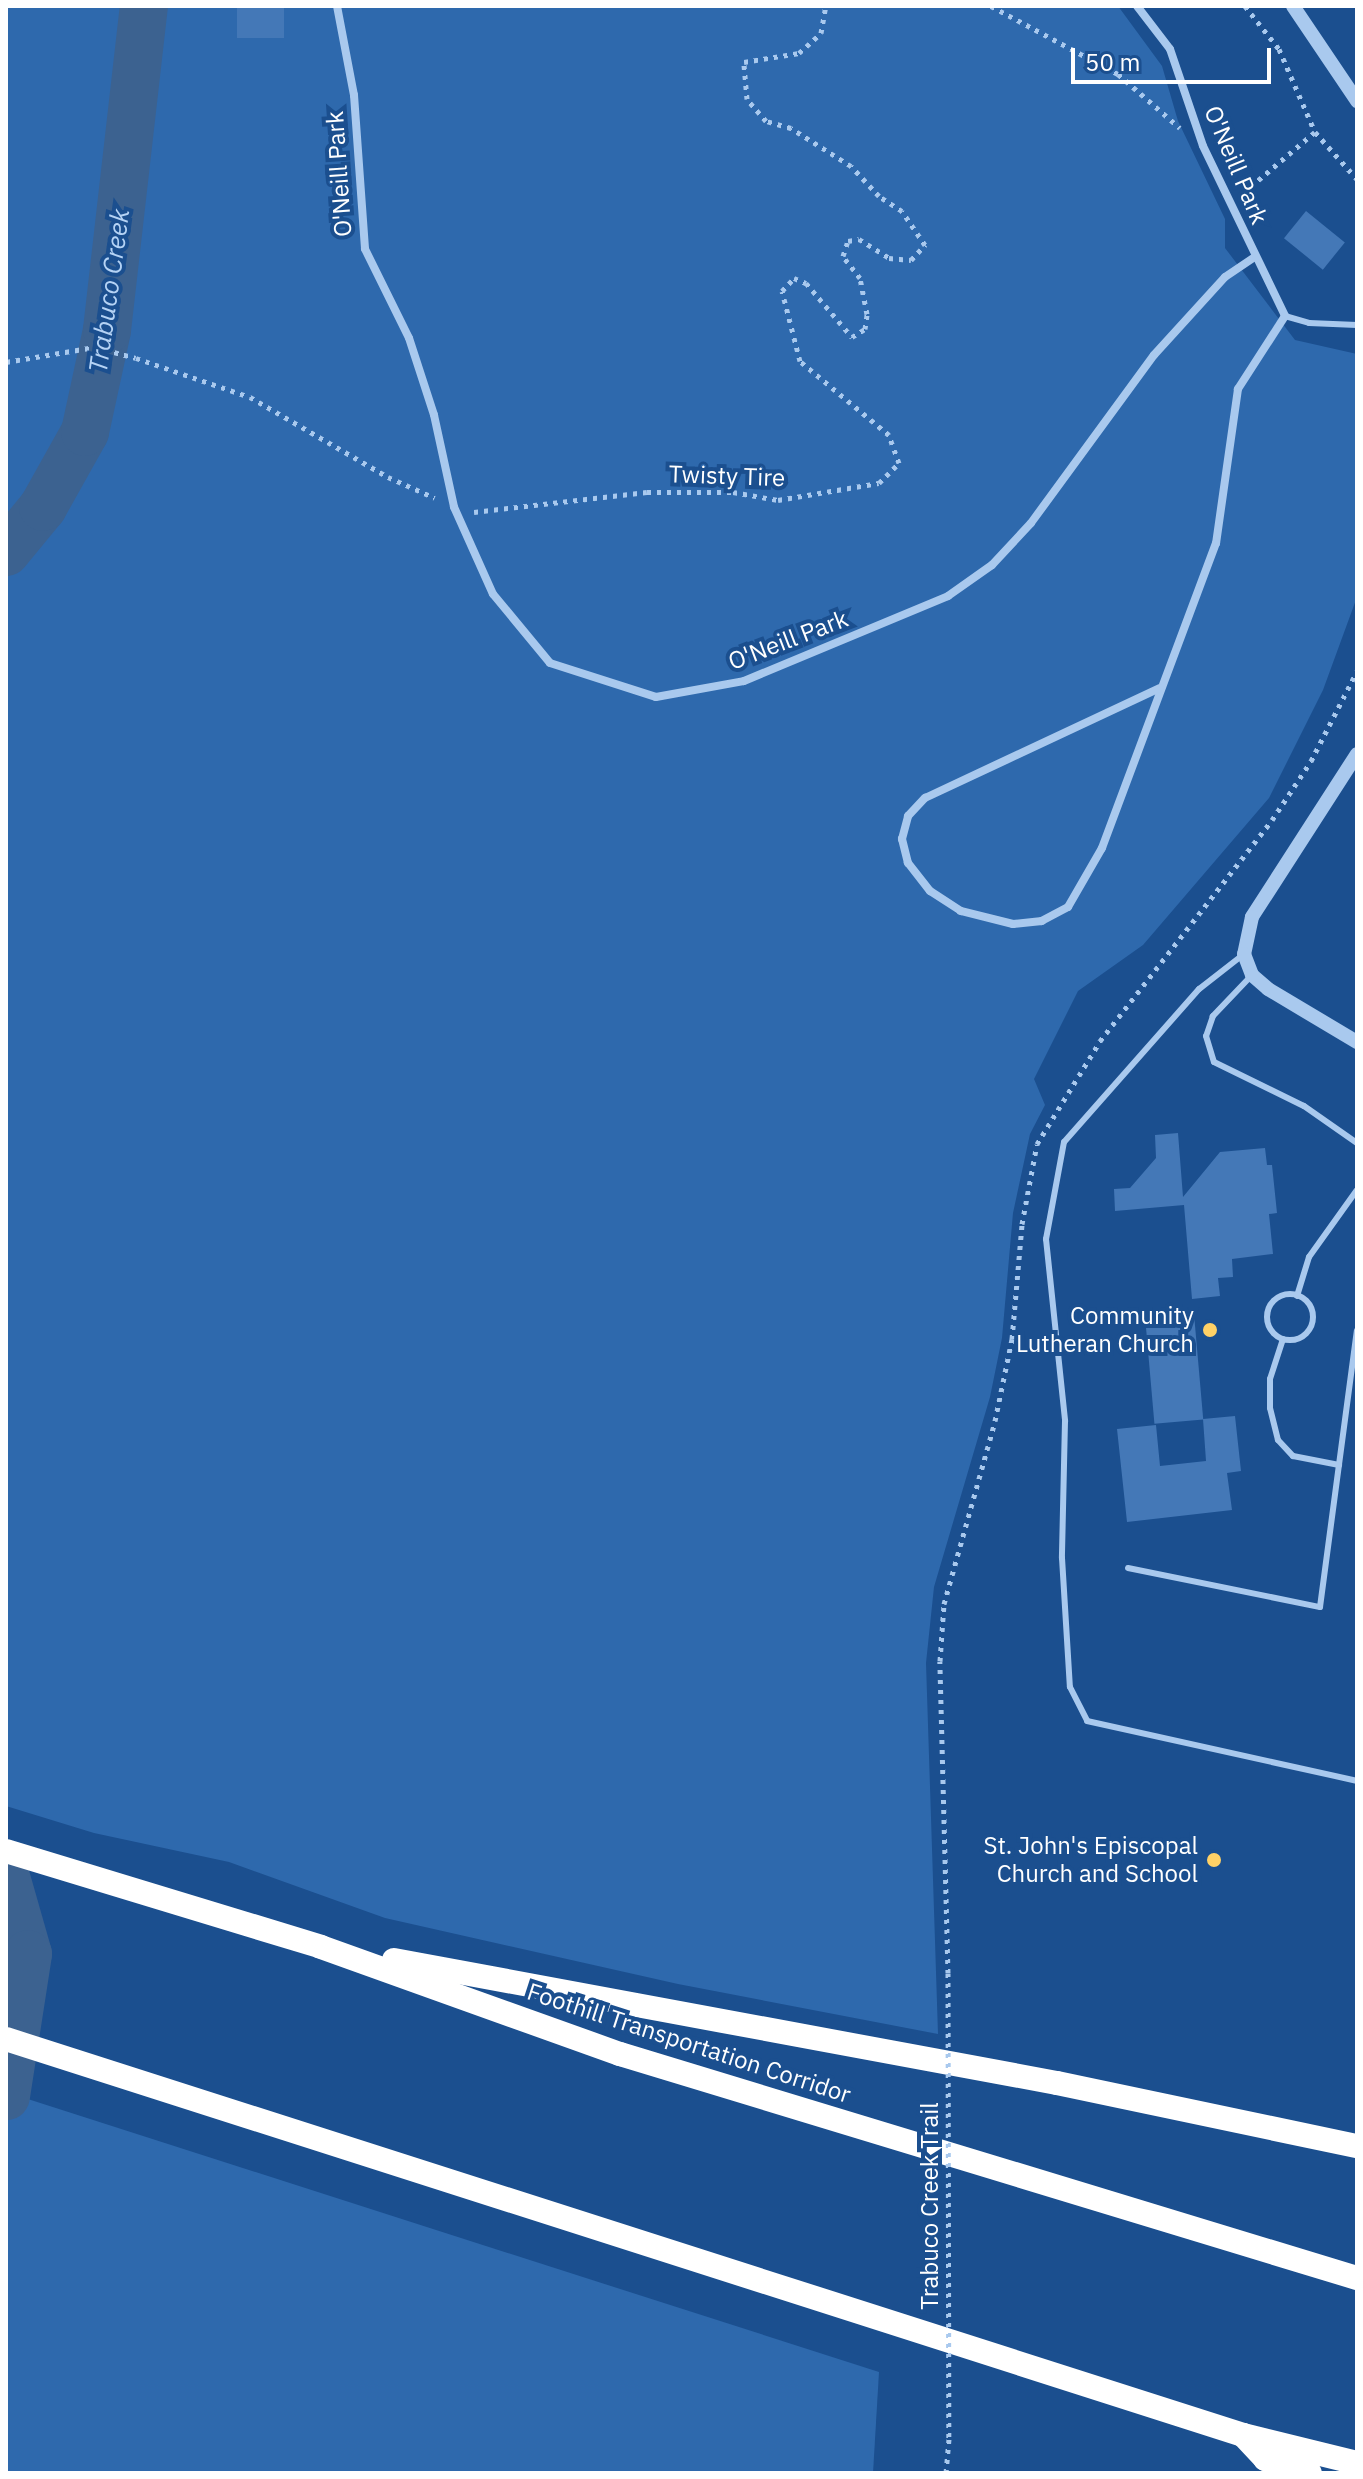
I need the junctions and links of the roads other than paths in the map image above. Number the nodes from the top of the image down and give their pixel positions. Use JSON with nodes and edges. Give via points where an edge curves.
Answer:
{"nodes":[{"id":1,"x":337,"y":6,"type":"edge"},
{"id":2,"x":1137,"y":6,"type":"edge"},
{"id":3,"x":1293,"y":6,"type":"edge"},
{"id":4,"x":1357,"y":101,"type":"edge"},
{"id":5,"x":1253,"y":258,"type":"junction"},
{"id":6,"x":1285,"y":316,"type":"junction"},
{"id":7,"x":1357,"y":325,"type":"edge"},
{"id":8,"x":1160,"y":688,"type":"junction"},
{"id":9,"x":1357,"y":754,"type":"edge"},
{"id":10,"x":1244,"y":954,"type":"junction"},
{"id":11,"x":1252,"y":975,"type":"junction"},
{"id":12,"x":1357,"y":1042,"type":"edge"},
{"id":13,"x":1357,"y":1143,"type":"edge"},
{"id":14,"x":1357,"y":1190,"type":"edge"},
{"id":15,"x":1297,"y":1296,"type":"junction"},
{"id":16,"x":1357,"y":1330,"type":"edge"},
{"id":17,"x":1283,"y":1339,"type":"junction"},
{"id":18,"x":1339,"y":1465,"type":"junction"},
{"id":19,"x":1128,"y":1568,"type":"dead end"},
{"id":20,"x":1357,"y":1781,"type":"edge"},
{"id":21,"x":6,"y":1851,"type":"edge"},
{"id":22,"x":321,"y":1947,"type":"junction"},
{"id":23,"x":6,"y":2039,"type":"edge"},
{"id":24,"x":1357,"y":2146,"type":"edge"},
{"id":25,"x":1357,"y":2278,"type":"edge"},
{"id":26,"x":1243,"y":2435,"type":"junction"},
{"id":27,"x":1357,"y":2463,"type":"edge"},
{"id":28,"x":1310,"y":2473,"type":"edge"}],
"edges":[{"from":1,"to":5,"type":"street","name":"O'Neill Park","via":[[354,95],[365,249],[424,378],[455,509],[493,594],[550,663],[656,697],[744,681],[948,596],[992,565],[1031,523],[1154,355],[1225,277]]},
{"from":2,"to":5,"type":"street","name":"O'Neill Park","via":[[1170,49],[1203,146]]},
{"from":3,"to":4,"type":"street"},
{"from":5,"to":6,"type":"street","name":"O'Neill Park"},
{"from":6,"to":7,"type":"lane"},
{"from":6,"to":8,"type":"street","via":[[1238,389],[1216,543]]},
{"from":8,"to":8,"type":"street","via":[[925,798],[908,816],[902,839],[908,863],[930,891],[961,911],[1013,924],[1042,921],[1068,907],[1102,848],[1159,706]]},
{"from":9,"to":10,"type":"street","via":[[1252,917]]},
{"from":10,"to":11,"type":"street"},
{"from":10,"to":20,"type":"lane","via":[[1199,989],[1064,1142],[1046,1239],[1065,1421],[1062,1558],[1070,1687],[1087,1721]]},
{"from":11,"to":12,"type":"street"},
{"from":11,"to":13,"type":"lane","via":[[1213,1016],[1206,1036],[1214,1062],[1304,1106]]},
{"from":14,"to":15,"type":"lane","via":[[1309,1257]]},
{"from":15,"to":17,"type":"lane","via":[[1309,1305],[1310,1328],[1299,1339]]},
{"from":15,"to":17,"type":"lane","via":[[1283,1296],[1268,1310],[1268,1325]]},
{"from":16,"to":18,"type":"lane"},
{"from":17,"to":18,"type":"lane","via":[[1270,1379],[1278,1440],[1293,1456]]},
{"from":18,"to":19,"type":"lane","via":[[1320,1607]]},
{"from":21,"to":22,"type":"highway","name":"Foothill Transportation Corridor"},
{"from":22,"to":24,"type":"highway","via":[[1057,2083]]},
{"from":22,"to":25,"type":"highway","name":"Foothill Transportation Corridor","via":[[620,2054]]},
{"from":23,"to":26,"type":"highway"},
{"from":26,"to":27,"type":"highway"},
{"from":26,"to":28,"type":"highway","via":[[1265,2459]]}]}
